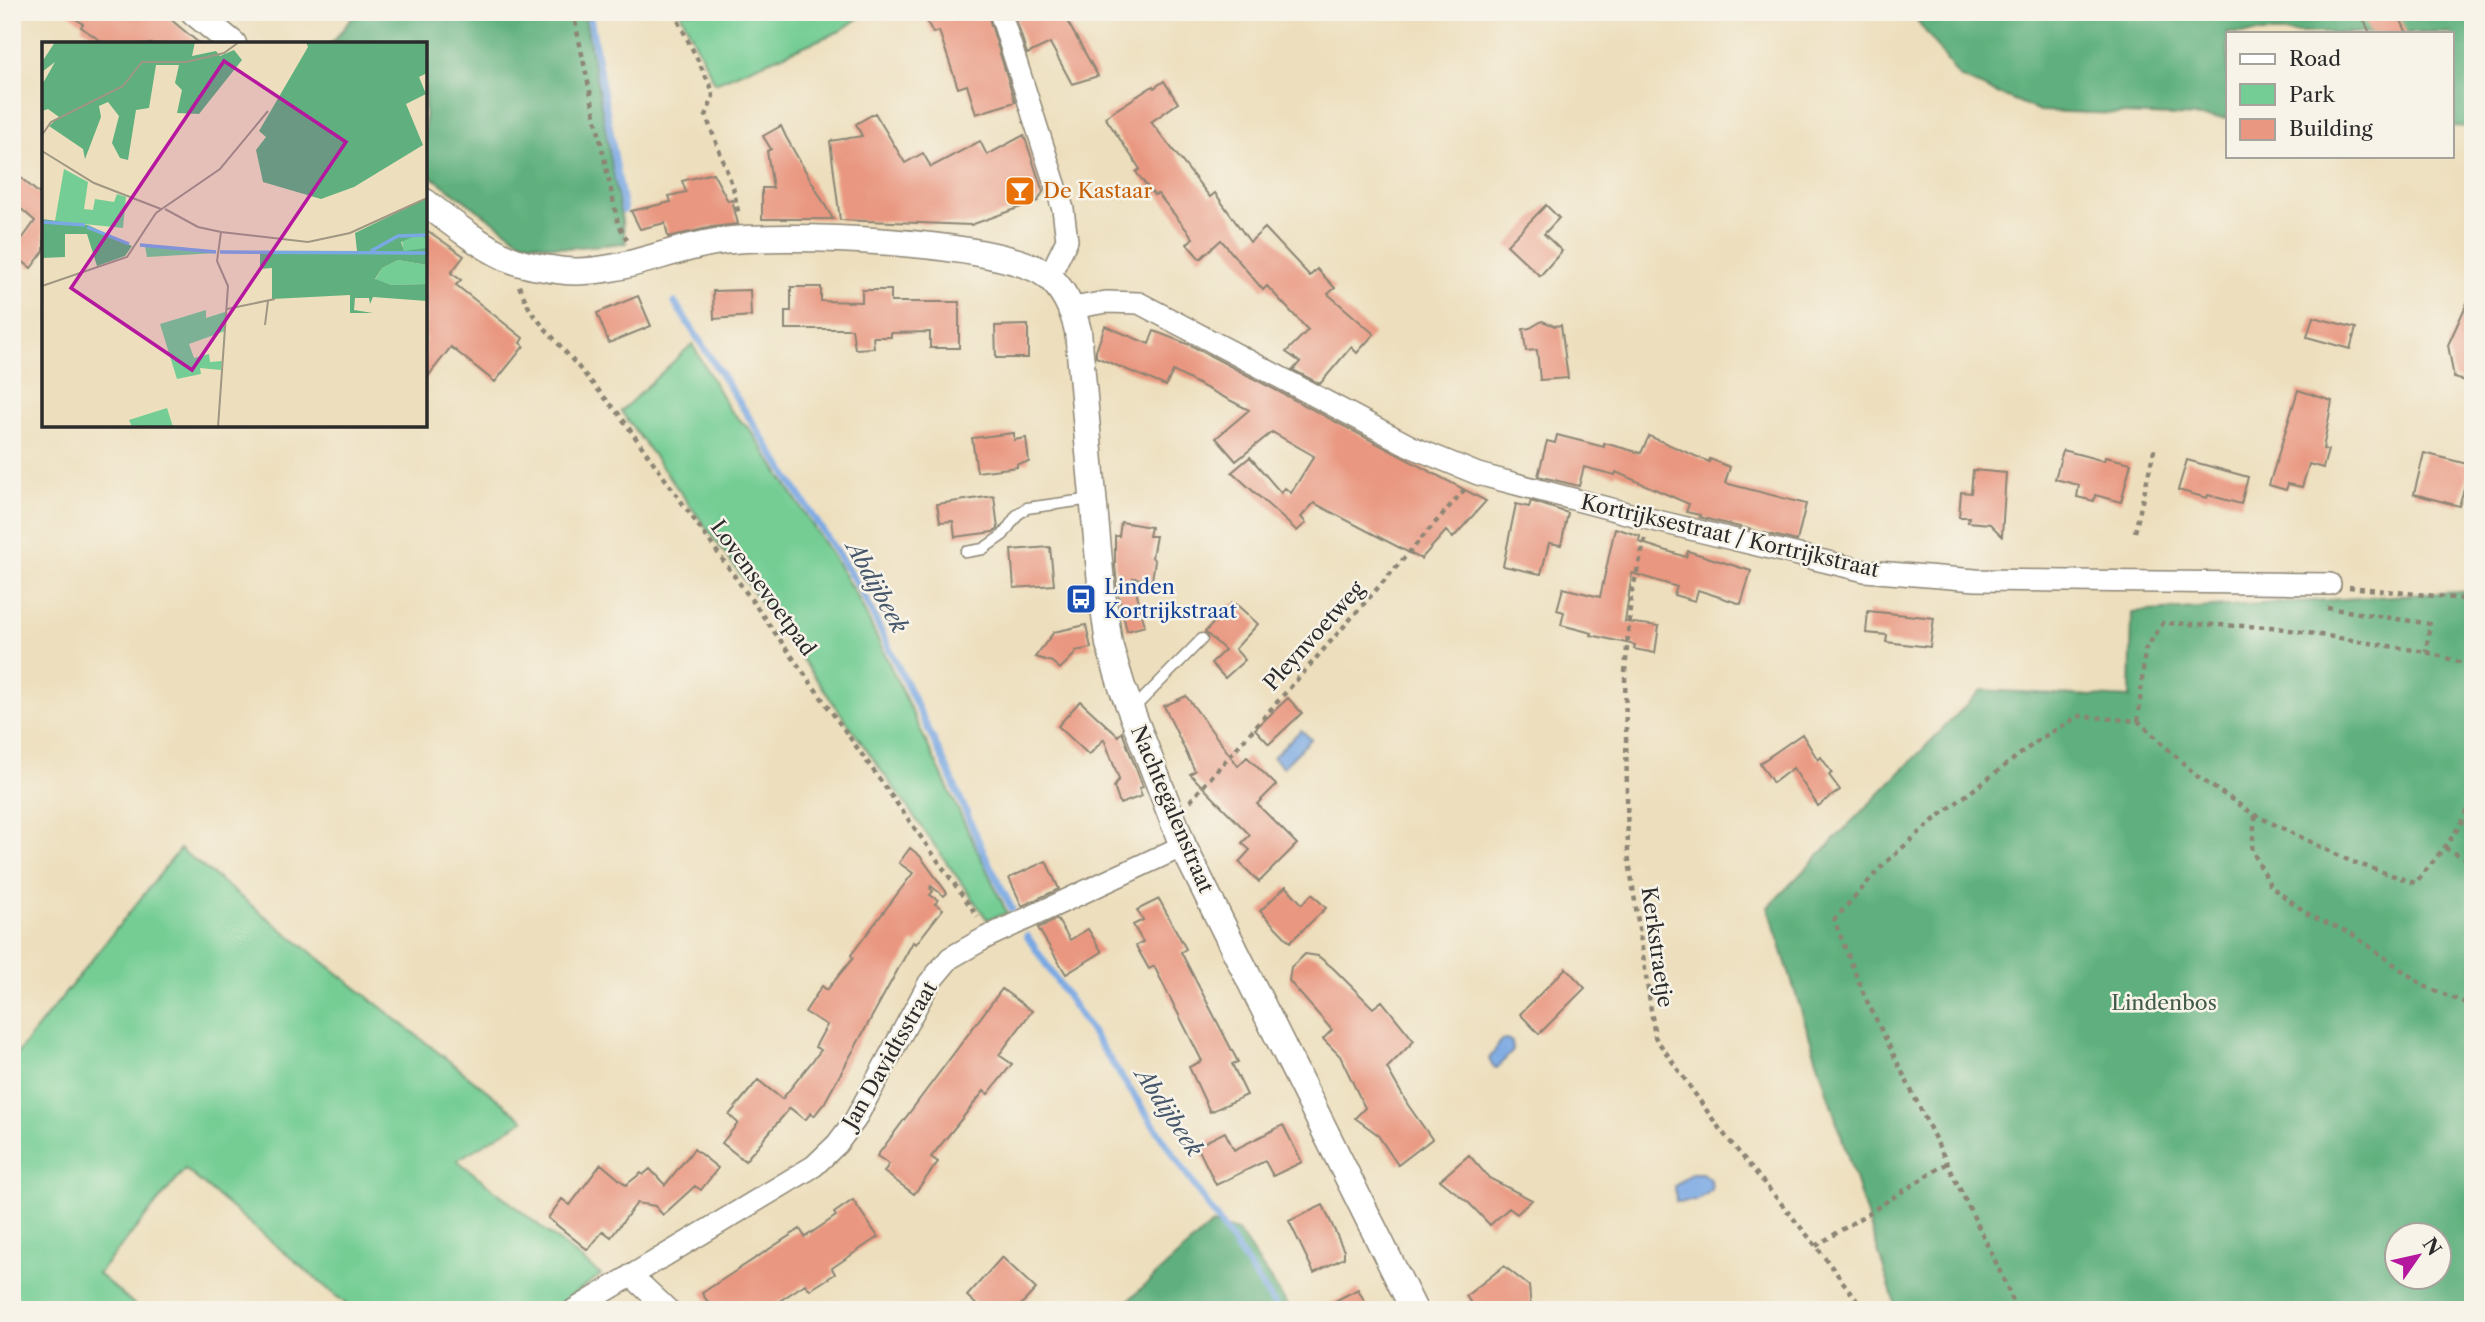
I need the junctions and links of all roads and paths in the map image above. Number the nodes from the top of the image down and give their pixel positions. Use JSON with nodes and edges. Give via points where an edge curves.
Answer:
{"nodes":[{"id":1,"x":194,"y":12,"type":"edge"},
{"id":2,"x":573,"y":12,"type":"edge"},
{"id":3,"x":674,"y":12,"type":"edge"},
{"id":4,"x":1000,"y":12,"type":"edge"},
{"id":5,"x":231,"y":42,"type":"edge"},
{"id":6,"x":427,"y":203,"type":"edge"},
{"id":7,"x":744,"y":240,"type":"junction"},
{"id":8,"x":518,"y":262,"type":"junction"},
{"id":9,"x":639,"y":262,"type":"junction"},
{"id":10,"x":1049,"y":276,"type":"junction"},
{"id":11,"x":1073,"y":308,"type":"junction"},
{"id":12,"x":2155,"y":446,"type":"dead end"},
{"id":13,"x":1478,"y":474,"type":"junction"},
{"id":14,"x":1092,"y":499,"type":"junction"},
{"id":15,"x":1649,"y":519,"type":"junction"},
{"id":16,"x":2135,"y":532,"type":"dead end"},
{"id":17,"x":966,"y":552,"type":"dead end"},
{"id":18,"x":2330,"y":584,"type":"junction"},
{"id":19,"x":2473,"y":600,"type":"edge"},
{"id":20,"x":1202,"y":639,"type":"dead end"},
{"id":21,"x":2426,"y":652,"type":"junction"},
{"id":22,"x":2473,"y":666,"type":"edge"},
{"id":23,"x":1132,"y":710,"type":"junction"},
{"id":24,"x":2138,"y":721,"type":"junction"},
{"id":25,"x":2473,"y":795,"type":"edge"},
{"id":26,"x":2255,"y":816,"type":"junction"},
{"id":27,"x":1173,"y":820,"type":"junction"},
{"id":28,"x":1183,"y":846,"type":"junction"},
{"id":29,"x":2445,"y":848,"type":"junction"},
{"id":30,"x":2473,"y":862,"type":"edge"},
{"id":31,"x":987,"y":937,"type":"junction"},
{"id":32,"x":2473,"y":1006,"type":"edge"},
{"id":33,"x":1946,"y":1164,"type":"junction"},
{"id":34,"x":1816,"y":1246,"type":"junction"},
{"id":35,"x":631,"y":1275,"type":"junction"},
{"id":36,"x":574,"y":1310,"type":"edge"},
{"id":37,"x":668,"y":1310,"type":"edge"},
{"id":38,"x":1414,"y":1310,"type":"edge"},
{"id":39,"x":1864,"y":1310,"type":"edge"},
{"id":40,"x":2017,"y":1310,"type":"edge"}],
"edges":[{"from":1,"to":5,"type":"street"},
{"from":2,"to":9,"type":"path","via":[[618,223]]},
{"from":3,"to":7,"type":"path","via":[[712,89],[706,116],[733,187]]},
{"from":4,"to":10,"type":"street","via":[[1063,209],[1067,240]]},
{"from":6,"to":8,"type":"street"},
{"from":7,"to":9,"type":"street","via":[[715,242]]},
{"from":7,"to":10,"type":"street","via":[[839,239],[945,248],[997,257]]},
{"from":8,"to":9,"type":"street","via":[[566,271],[612,269]]},
{"from":8,"to":31,"type":"path","name":"Lovensevoetpad","via":[[514,276],[531,312],[618,413],[954,881]]},
{"from":10,"to":11,"type":"street"},
{"from":11,"to":13,"type":"street","name":"Kortrijksestraat / Kortrijkstraat","via":[[1139,303],[1412,447]]},
{"from":11,"to":14,"type":"street","name":"Nachtegalenstraat"},
{"from":12,"to":16,"type":"path"},
{"from":13,"to":15,"type":"street","name":"Kortrijksestraat / Kortrijkstraat"},
{"from":13,"to":27,"type":"path","name":"Pleynvoetweg"},
{"from":14,"to":17,"type":"lane","via":[[1027,508],[1003,535],[983,549]]},
{"from":14,"to":23,"type":"street","name":"Nachtegalenstraat","via":[[1109,644]]},
{"from":15,"to":18,"type":"street","name":"Kortrijksestraat / Kortrijkstraat","via":[[1865,571],[1976,580]]},
{"from":15,"to":34,"type":"path","name":"Kerkstraetje","via":[[1631,596],[1625,673],[1628,854],[1655,1037],[1719,1128]]},
{"from":18,"to":19,"type":"path"},
{"from":18,"to":21,"type":"path","via":[[2327,607],[2430,624]]},
{"from":20,"to":23,"type":"lane"},
{"from":21,"to":22,"type":"path"},
{"from":21,"to":24,"type":"path","via":[[2272,627],[2163,623],[2145,650]]},
{"from":23,"to":27,"type":"street","name":"Nachtegalenstraat"},
{"from":24,"to":26,"type":"path","via":[[2198,777]]},
{"from":24,"to":33,"type":"path","via":[[2078,716],[2040,739],[1935,819],[1885,863],[1834,920],[1865,997]]},
{"from":25,"to":29,"type":"path"},
{"from":26,"to":29,"type":"path","via":[[2350,861],[2415,883]]},
{"from":26,"to":32,"type":"path","via":[[2252,850],[2271,887],[2311,916],[2352,934],[2424,986]]},
{"from":27,"to":28,"type":"street","name":"Nachtegalenstraat"},
{"from":28,"to":31,"type":"street","name":"Jan Davidtsstraat"},
{"from":28,"to":38,"type":"street","name":"Nachtegalenstraat"},
{"from":29,"to":30,"type":"path"},
{"from":31,"to":35,"type":"street","name":"Jan Davidtsstraat","via":[[950,958],[929,983],[855,1119],[814,1166]]},
{"from":33,"to":34,"type":"path"},
{"from":33,"to":40,"type":"path"},
{"from":34,"to":39,"type":"path","name":"Kerkstraetje"},
{"from":35,"to":36,"type":"street","name":"Jan Davidtsstraat"},
{"from":35,"to":37,"type":"street"}]}
